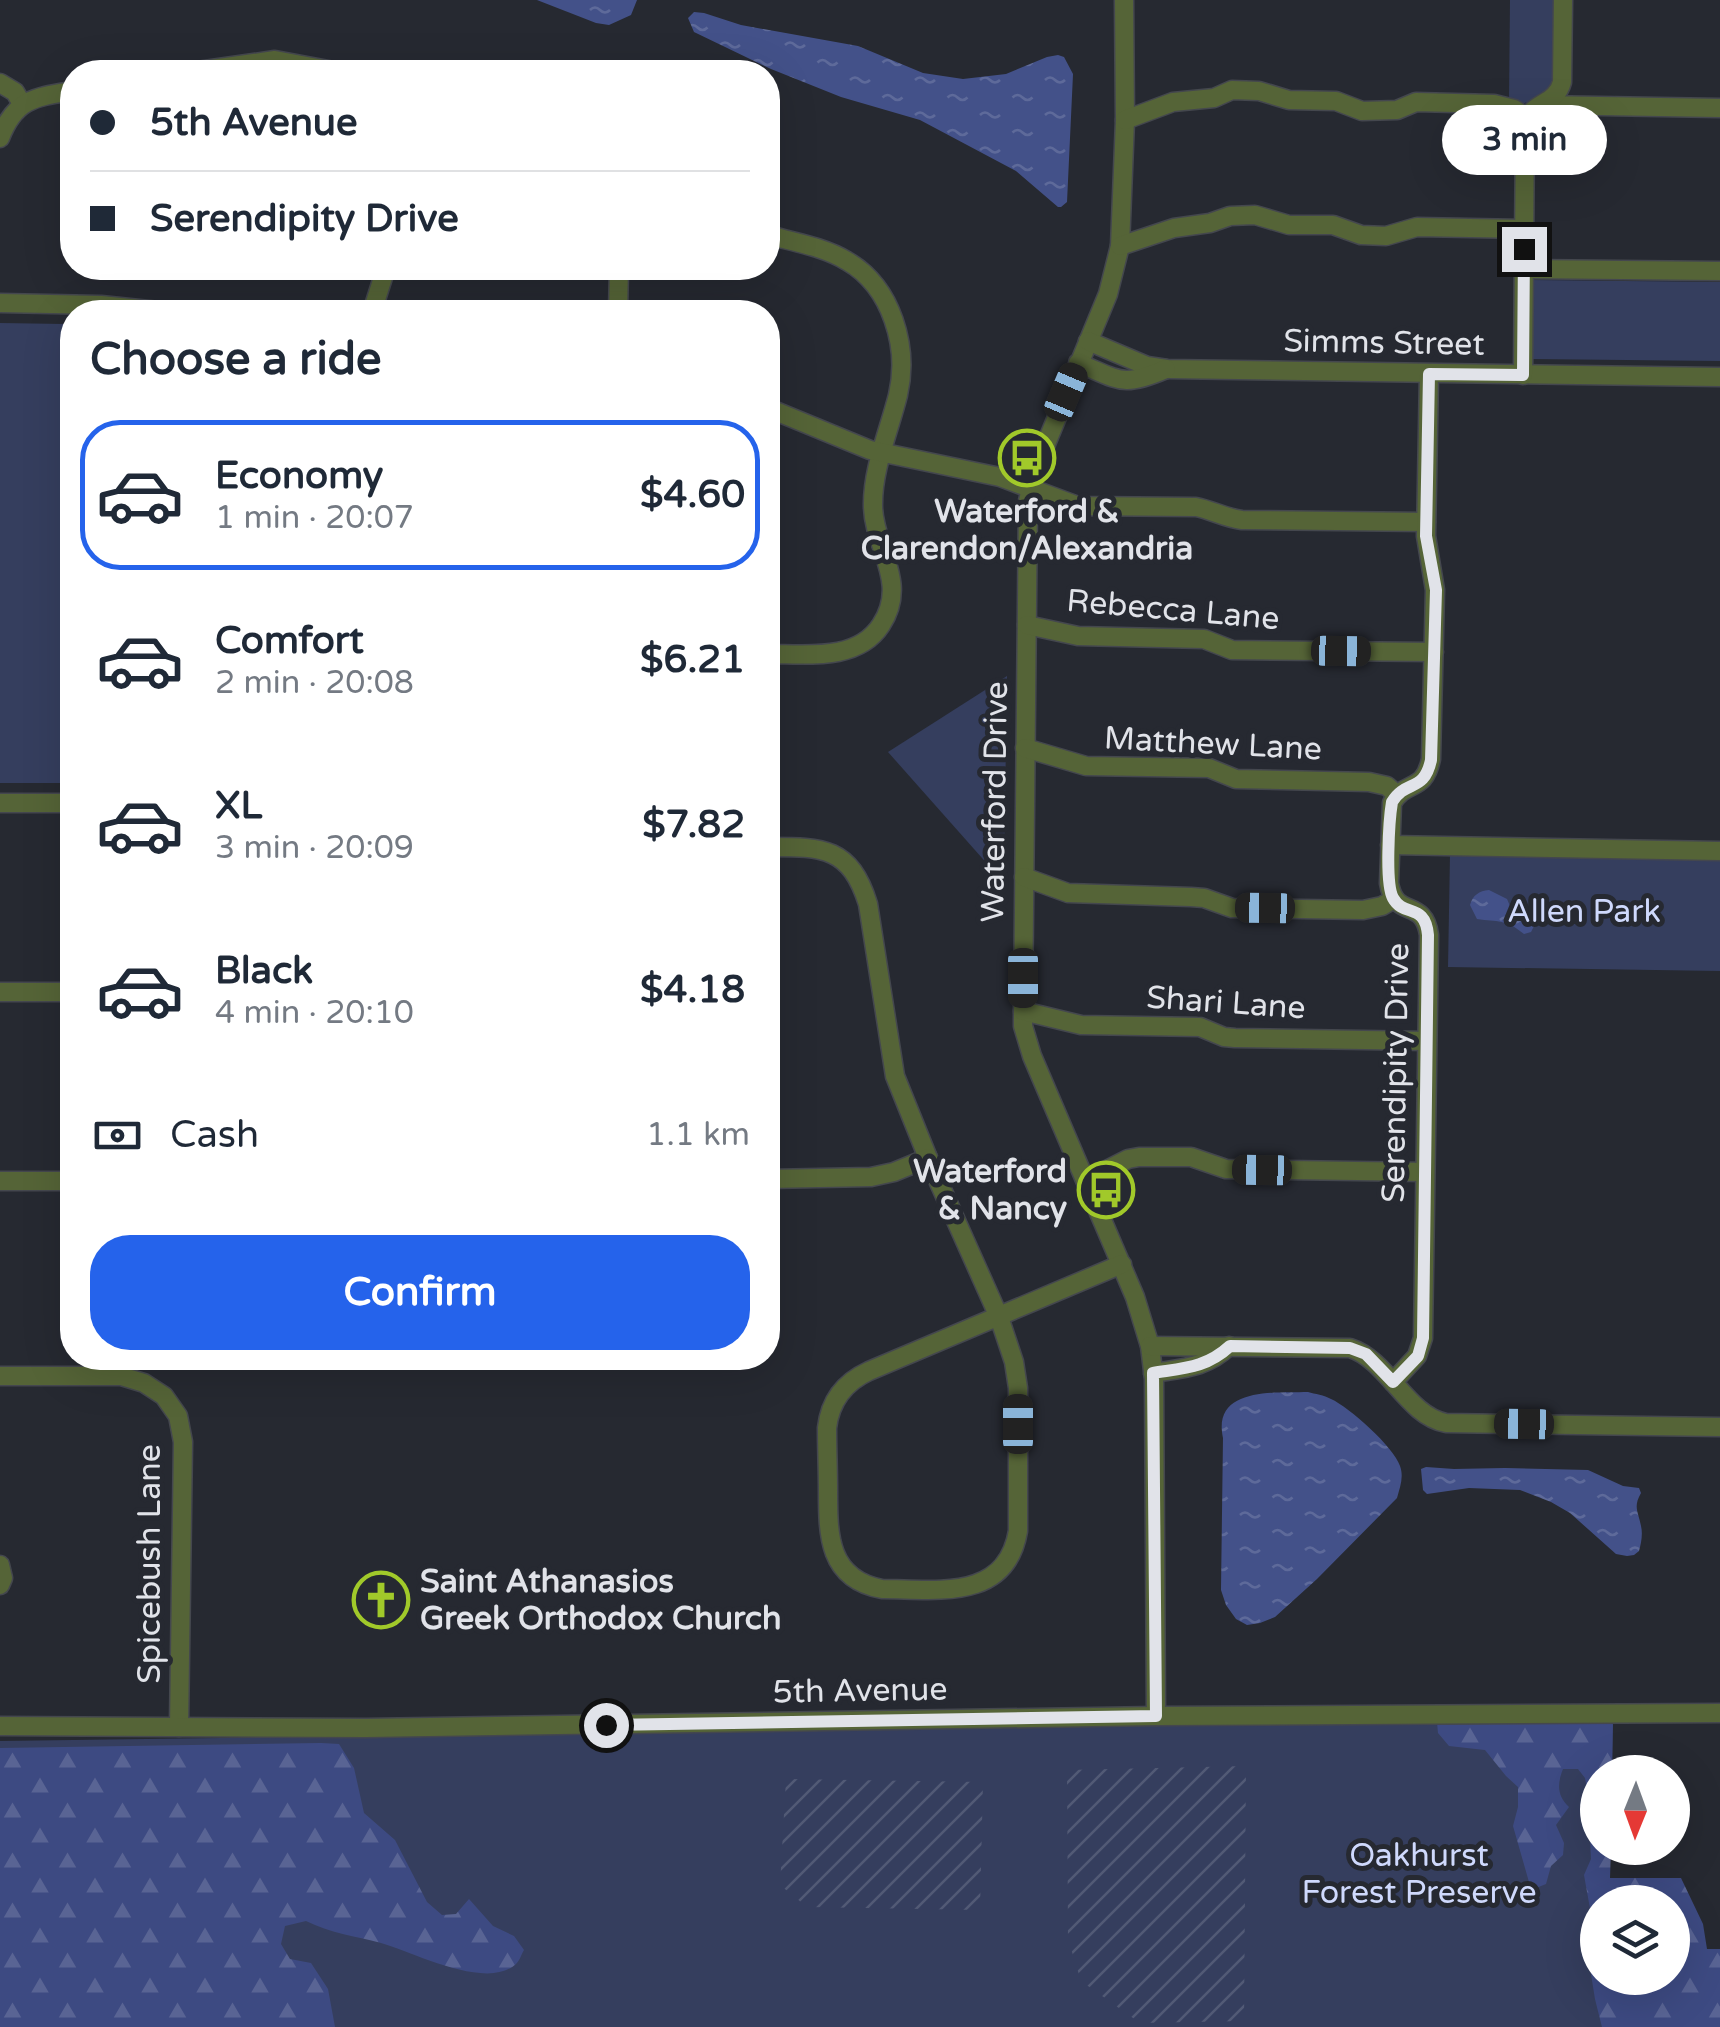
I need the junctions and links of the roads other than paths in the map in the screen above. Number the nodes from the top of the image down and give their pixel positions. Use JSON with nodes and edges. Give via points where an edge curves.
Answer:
{"nodes":[{"id":1,"x":1124,"y":0,"type":"edge"},
{"id":2,"x":1563,"y":0,"type":"edge"},
{"id":3,"x":0,"y":83,"type":"edge"},
{"id":4,"x":60,"y":94,"type":"edge"},
{"id":5,"x":22,"y":104,"type":"junction"},
{"id":6,"x":1720,"y":108,"type":"edge"},
{"id":7,"x":1533,"y":111,"type":"junction"},
{"id":8,"x":1124,"y":120,"type":"junction"},
{"id":9,"x":0,"y":138,"type":"edge"},
{"id":10,"x":1524,"y":229,"type":"junction"},
{"id":11,"x":780,"y":238,"type":"edge"},
{"id":12,"x":1120,"y":246,"type":"junction"},
{"id":13,"x":1524,"y":269,"type":"junction"},
{"id":14,"x":1720,"y":271,"type":"edge"},
{"id":15,"x":0,"y":303,"type":"edge"},
{"id":16,"x":60,"y":304,"type":"edge"},
{"id":17,"x":1088,"y":340,"type":"junction"},
{"id":18,"x":1078,"y":363,"type":"junction"},
{"id":19,"x":1167,"y":369,"type":"junction"},
{"id":20,"x":1429,"y":374,"type":"junction"},
{"id":21,"x":1523,"y":375,"type":"junction"},
{"id":22,"x":1720,"y":377,"type":"edge"},
{"id":23,"x":780,"y":413,"type":"edge"},
{"id":24,"x":882,"y":453,"type":"junction"},
{"id":25,"x":1030,"y":488,"type":"junction"},
{"id":26,"x":1426,"y":522,"type":"junction"},
{"id":27,"x":1027,"y":625,"type":"junction"},
{"id":28,"x":1434,"y":652,"type":"junction"},
{"id":29,"x":780,"y":654,"type":"edge"},
{"id":30,"x":1025,"y":748,"type":"junction"},
{"id":31,"x":1396,"y":795,"type":"junction"},
{"id":32,"x":60,"y":802,"type":"edge"},
{"id":33,"x":0,"y":803,"type":"edge"},
{"id":34,"x":1390,"y":845,"type":"junction"},
{"id":35,"x":780,"y":847,"type":"edge"},
{"id":36,"x":1720,"y":851,"type":"edge"},
{"id":37,"x":1024,"y":877,"type":"junction"},
{"id":38,"x":1394,"y":899,"type":"junction"},
{"id":39,"x":0,"y":992,"type":"edge"},
{"id":40,"x":60,"y":992,"type":"edge"},
{"id":41,"x":1022,"y":1011,"type":"junction"},
{"id":42,"x":1427,"y":1040,"type":"junction"},
{"id":43,"x":928,"y":1158,"type":"junction"},
{"id":44,"x":1425,"y":1172,"type":"junction"},
{"id":45,"x":780,"y":1179,"type":"edge"},
{"id":46,"x":1087,"y":1180,"type":"junction"},
{"id":47,"x":0,"y":1181,"type":"edge"},
{"id":48,"x":60,"y":1181,"type":"edge"},
{"id":49,"x":1122,"y":1264,"type":"junction"},
{"id":50,"x":999,"y":1317,"type":"junction"},
{"id":51,"x":1150,"y":1346,"type":"junction"},
{"id":52,"x":1230,"y":1346,"type":"junction"},
{"id":53,"x":1153,"y":1373,"type":"junction"},
{"id":54,"x":0,"y":1376,"type":"edge"},
{"id":55,"x":1393,"y":1382,"type":"junction"},
{"id":56,"x":1720,"y":1428,"type":"edge"},
{"id":57,"x":0,"y":1566,"type":"edge"},
{"id":58,"x":0,"y":1585,"type":"edge"},
{"id":59,"x":1720,"y":1712,"type":"edge"},
{"id":60,"x":1156,"y":1716,"type":"junction"},
{"id":61,"x":0,"y":1726,"type":"edge"},
{"id":62,"x":179,"y":1726,"type":"junction"}],
"edges":[{"from":1,"to":8,"type":"street","name":"Waterford Drive"},
{"from":2,"to":7,"type":"street","via":[[1562,82]]},
{"from":3,"to":5,"type":"street"},
{"from":4,"to":5,"type":"street"},
{"from":5,"to":9,"type":"street"},
{"from":6,"to":7,"type":"street"},
{"from":7,"to":8,"type":"street","via":[[1416,102],[1362,110],[1336,100],[1232,90]]},
{"from":7,"to":10,"type":"street"},
{"from":8,"to":12,"type":"street","name":"Waterford Drive"},
{"from":10,"to":12,"type":"street","via":[[1418,227],[1361,235],[1333,225],[1230,216]]},
{"from":10,"to":13,"type":"street"},
{"from":11,"to":24,"type":"street","via":[[849,262],[885,302],[902,361]]},
{"from":12,"to":17,"type":"street","name":"Waterford Drive"},
{"from":13,"to":14,"type":"street"},
{"from":13,"to":21,"type":"street"},
{"from":15,"to":16,"type":"street"},
{"from":17,"to":18,"type":"street","name":"Waterford Drive"},
{"from":17,"to":19,"type":"street","name":"Simms Street"},
{"from":18,"to":19,"type":"street","name":"Simms Street","via":[[1128,382]]},
{"from":18,"to":25,"type":"street","name":"Waterford Drive"},
{"from":19,"to":20,"type":"street","name":"Simms Street"},
{"from":20,"to":21,"type":"street","name":"Simms Street"},
{"from":20,"to":26,"type":"street"},
{"from":21,"to":22,"type":"street","name":"Simms Street"},
{"from":23,"to":24,"type":"street"},
{"from":24,"to":25,"type":"street"},
{"from":24,"to":29,"type":"street","via":[[873,508],[891,598],[880,627],[842,651]]},
{"from":25,"to":26,"type":"street","via":[[1078,506],[1196,508],[1242,520]]},
{"from":25,"to":27,"type":"street","name":"Waterford Drive"},
{"from":26,"to":28,"type":"street","via":[[1436,590]]},
{"from":27,"to":28,"type":"street","name":"Rebecca Lane","via":[[1078,636],[1204,639],[1232,650]]},
{"from":27,"to":30,"type":"street","name":"Waterford Drive"},
{"from":28,"to":31,"type":"street","via":[[1429,770]]},
{"from":30,"to":31,"type":"street","name":"Matthew Lane","via":[[1074,765],[1370,782]]},
{"from":30,"to":37,"type":"street","name":"Waterford Drive"},
{"from":31,"to":34,"type":"street","name":"Serendipity Drive"},
{"from":32,"to":33,"type":"street"},
{"from":34,"to":36,"type":"street"},
{"from":34,"to":38,"type":"street","name":"Serendipity Drive"},
{"from":35,"to":43,"type":"street","via":[[827,852],[855,871],[868,904],[895,1076]]},
{"from":37,"to":38,"type":"street","via":[[1068,893],[1204,898],[1232,908],[1363,910]]},
{"from":37,"to":41,"type":"street","name":"Waterford Drive"},
{"from":38,"to":42,"type":"street","name":"Serendipity Drive","via":[[1427,924]]},
{"from":39,"to":40,"type":"street"},
{"from":41,"to":42,"type":"street","name":"Shari Lane","via":[[1080,1025],[1200,1027],[1235,1038]]},
{"from":41,"to":46,"type":"street","name":"Waterford Drive","via":[[1032,1056]]},
{"from":42,"to":44,"type":"street","name":"Serendipity Drive"},
{"from":43,"to":45,"type":"street","via":[[871,1177]]},
{"from":43,"to":50,"type":"street"},
{"from":44,"to":46,"type":"street","via":[[1226,1169],[1191,1157],[1139,1157]]},
{"from":44,"to":55,"type":"street","name":"Serendipity Drive","via":[[1423,1338],[1418,1356]]},
{"from":46,"to":49,"type":"street","name":"Waterford Drive"},
{"from":47,"to":48,"type":"street"},
{"from":49,"to":50,"type":"street"},
{"from":49,"to":51,"type":"street","name":"Waterford Drive"},
{"from":50,"to":50,"type":"street","via":[[860,1375],[834,1403],[827,1428],[828,1532],[840,1564],[862,1583],[882,1589],[972,1587],[1011,1554],[1018,1532],[1018,1388]]},
{"from":51,"to":52,"type":"street"},
{"from":51,"to":53,"type":"street","name":"Waterford Drive"},
{"from":52,"to":53,"type":"street","via":[[1214,1360]]},
{"from":52,"to":55,"type":"street","via":[[1350,1348],[1366,1354]]},
{"from":53,"to":60,"type":"street","name":"Waterford Drive"},
{"from":54,"to":62,"type":"street","name":"Spicebush Lane","via":[[121,1376],[164,1396],[178,1416]]},
{"from":55,"to":56,"type":"street","via":[[1429,1418],[1446,1423]]},
{"from":57,"to":58,"type":"street"},
{"from":59,"to":60,"type":"street","name":"5th Avenue"},
{"from":60,"to":62,"type":"street","name":"5th Avenue"},
{"from":61,"to":62,"type":"street","name":"5th Avenue"}]}
